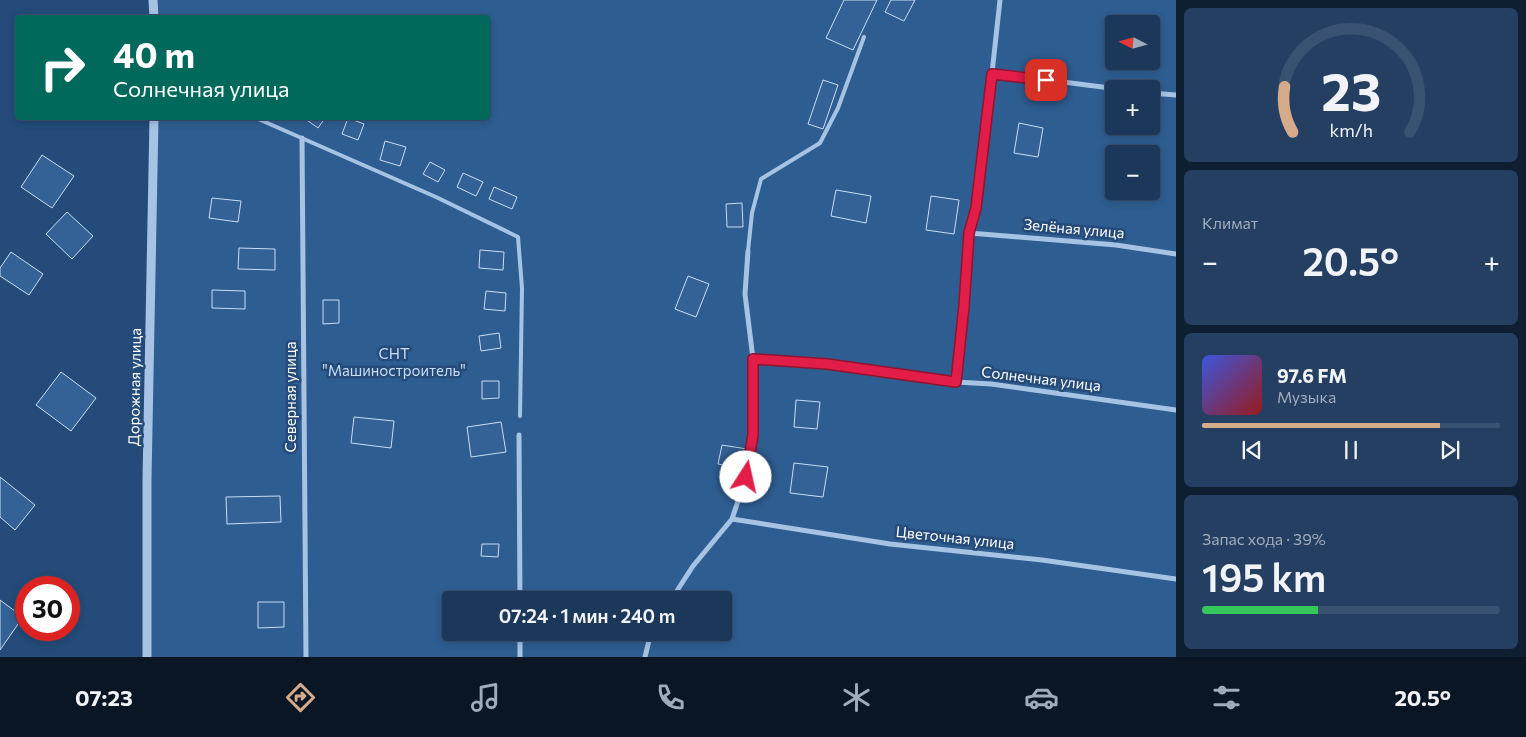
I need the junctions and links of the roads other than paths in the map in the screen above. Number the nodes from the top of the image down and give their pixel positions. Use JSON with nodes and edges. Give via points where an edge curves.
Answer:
{"nodes":[{"id":1,"x":154,"y":0,"type":"edge"},
{"id":2,"x":1000,"y":0,"type":"edge"},
{"id":3,"x":154,"y":15,"type":"edge"},
{"id":4,"x":864,"y":37,"type":"dead end"},
{"id":5,"x":992,"y":74,"type":"junction"},
{"id":6,"x":1105,"y":87,"type":"edge"},
{"id":7,"x":1160,"y":94,"type":"edge"},
{"id":8,"x":1176,"y":96,"type":"edge"},
{"id":9,"x":154,"y":120,"type":"edge"},
{"id":10,"x":261,"y":120,"type":"edge"},
{"id":11,"x":302,"y":138,"type":"junction"},
{"id":12,"x":969,"y":233,"type":"junction"},
{"id":13,"x":748,"y":251,"type":"joint"},
{"id":14,"x":1176,"y":254,"type":"edge"},
{"id":15,"x":753,"y":359,"type":"junction"},
{"id":16,"x":956,"y":382,"type":"junction"},
{"id":17,"x":1176,"y":410,"type":"edge"},
{"id":18,"x":520,"y":416,"type":"dead end"},
{"id":19,"x":519,"y":435,"type":"dead end"},
{"id":20,"x":732,"y":519,"type":"junction"},
{"id":21,"x":1176,"y":579,"type":"edge"},
{"id":22,"x":520,"y":591,"type":"edge"},
{"id":23,"x":677,"y":591,"type":"edge"},
{"id":24,"x":520,"y":641,"type":"edge"},
{"id":25,"x":649,"y":641,"type":"edge"},
{"id":26,"x":147,"y":657,"type":"edge"},
{"id":27,"x":306,"y":657,"type":"edge"},
{"id":28,"x":520,"y":657,"type":"edge"},
{"id":29,"x":645,"y":657,"type":"edge"}],
"edges":[{"from":1,"to":3,"type":"street"},
{"from":2,"to":5,"type":"street"},
{"from":4,"to":13,"type":"lane","via":[[838,108],[820,143],[761,179],[752,212]]},
{"from":5,"to":6,"type":"street"},
{"from":5,"to":12,"type":"street","via":[[976,208]]},
{"from":7,"to":8,"type":"street"},
{"from":9,"to":26,"type":"street","name":"Дорожная улица"},
{"from":10,"to":11,"type":"lane"},
{"from":11,"to":18,"type":"lane","via":[[436,197],[518,238],[522,288]]},
{"from":11,"to":27,"type":"street","name":"Северная улица"},
{"from":12,"to":14,"type":"street","name":"Зелёная улица","via":[[1116,245]]},
{"from":12,"to":16,"type":"street"},
{"from":13,"to":15,"type":"street","via":[[745,294]]},
{"from":15,"to":16,"type":"street","name":"Солнечная улица","via":[[827,364]]},
{"from":15,"to":20,"type":"street","via":[[753,435],[746,477]]},
{"from":16,"to":17,"type":"street","name":"Солнечная улица"},
{"from":19,"to":22,"type":"street"},
{"from":20,"to":21,"type":"street","name":"Цветочная улица","via":[[890,544],[1042,560]]},
{"from":20,"to":23,"type":"street"},
{"from":24,"to":28,"type":"street"},
{"from":25,"to":29,"type":"street"}]}
